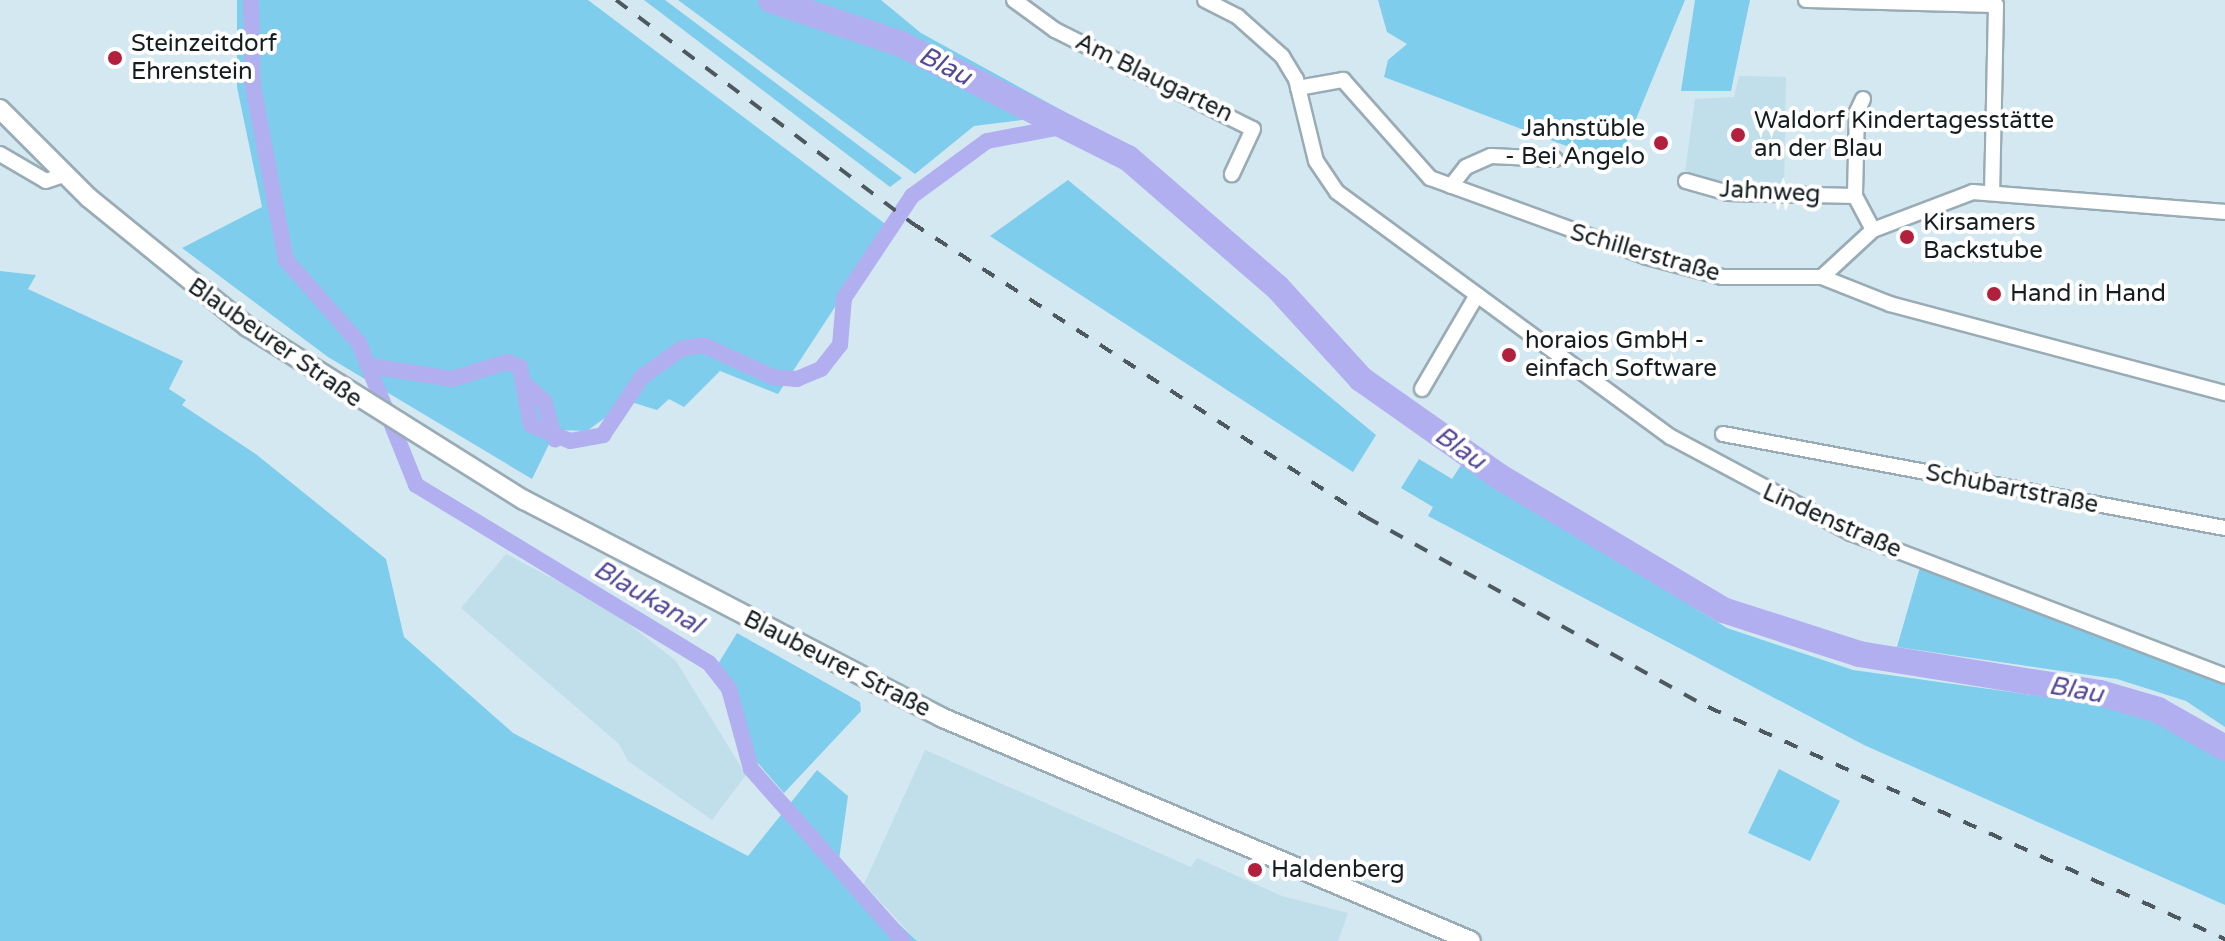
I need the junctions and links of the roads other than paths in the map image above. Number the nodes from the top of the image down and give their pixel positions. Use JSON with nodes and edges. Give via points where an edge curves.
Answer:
{"nodes":[{"id":1,"x":1014,"y":0,"type":"edge"},
{"id":2,"x":1205,"y":0,"type":"edge"},
{"id":3,"x":1806,"y":0,"type":"edge"},
{"id":4,"x":1822,"y":0,"type":"edge"},
{"id":5,"x":1926,"y":1,"type":"edge"},
{"id":6,"x":1298,"y":88,"type":"junction"},
{"id":7,"x":1863,"y":99,"type":"dead end"},
{"id":8,"x":0,"y":109,"type":"edge"},
{"id":9,"x":0,"y":154,"type":"edge"},
{"id":10,"x":1555,"y":159,"type":"dead end"},
{"id":11,"x":1232,"y":174,"type":"dead end"},
{"id":12,"x":63,"y":175,"type":"junction"},
{"id":13,"x":1686,"y":181,"type":"dead end"},
{"id":14,"x":1451,"y":186,"type":"junction"},
{"id":15,"x":1992,"y":189,"type":"junction"},
{"id":16,"x":1855,"y":196,"type":"junction"},
{"id":17,"x":2225,"y":212,"type":"edge"},
{"id":18,"x":1873,"y":230,"type":"junction"},
{"id":19,"x":1822,"y":277,"type":"junction"},
{"id":20,"x":1477,"y":295,"type":"junction"},
{"id":21,"x":1422,"y":389,"type":"dead end"},
{"id":22,"x":2225,"y":393,"type":"edge"},
{"id":23,"x":1723,"y":434,"type":"dead end"},
{"id":24,"x":2225,"y":528,"type":"edge"},
{"id":25,"x":2225,"y":676,"type":"edge"},
{"id":26,"x":1471,"y":941,"type":"edge"}],
"edges":[{"from":1,"to":11,"type":"street","name":"Am Blaugarten","via":[[1055,30],[1253,129]]},
{"from":2,"to":6,"type":"street","name":"Lindenstraße","via":[[1270,42]]},
{"from":3,"to":4,"type":"street"},
{"from":4,"to":5,"type":"street"},
{"from":5,"to":15,"type":"street","via":[[1996,5]]},
{"from":6,"to":14,"type":"street","name":"Schillerstraße","via":[[1324,80],[1354,86],[1416,168]]},
{"from":6,"to":20,"type":"street","name":"Lindenstraße","via":[[1328,183]]},
{"from":7,"to":16,"type":"street","name":"Jahnweg","via":[[1857,112]]},
{"from":8,"to":12,"type":"main road","name":"Blaubeurer Straße"},
{"from":9,"to":12,"type":"street","via":[[46,181]]},
{"from":10,"to":14,"type":"street","via":[[1491,156],[1466,167]]},
{"from":12,"to":26,"type":"main road","name":"Blaubeurer Straße","via":[[248,327],[383,418],[622,554],[943,718]]},
{"from":13,"to":16,"type":"street","name":"Jahnweg","via":[[1728,193]]},
{"from":14,"to":19,"type":"street","name":"Schillerstraße","via":[[1692,271]]},
{"from":15,"to":17,"type":"street"},
{"from":15,"to":18,"type":"street","via":[[1928,204]]},
{"from":16,"to":18,"type":"street","name":"Jahnweg"},
{"from":18,"to":19,"type":"street"},
{"from":19,"to":22,"type":"street","name":"Schillerstraße","via":[[1899,307]]},
{"from":20,"to":21,"type":"street"},
{"from":20,"to":25,"type":"street","name":"Lindenstraße","via":[[1650,423],[1743,480],[1888,548]]},
{"from":23,"to":24,"type":"street","name":"Schubartstraße"}]}
